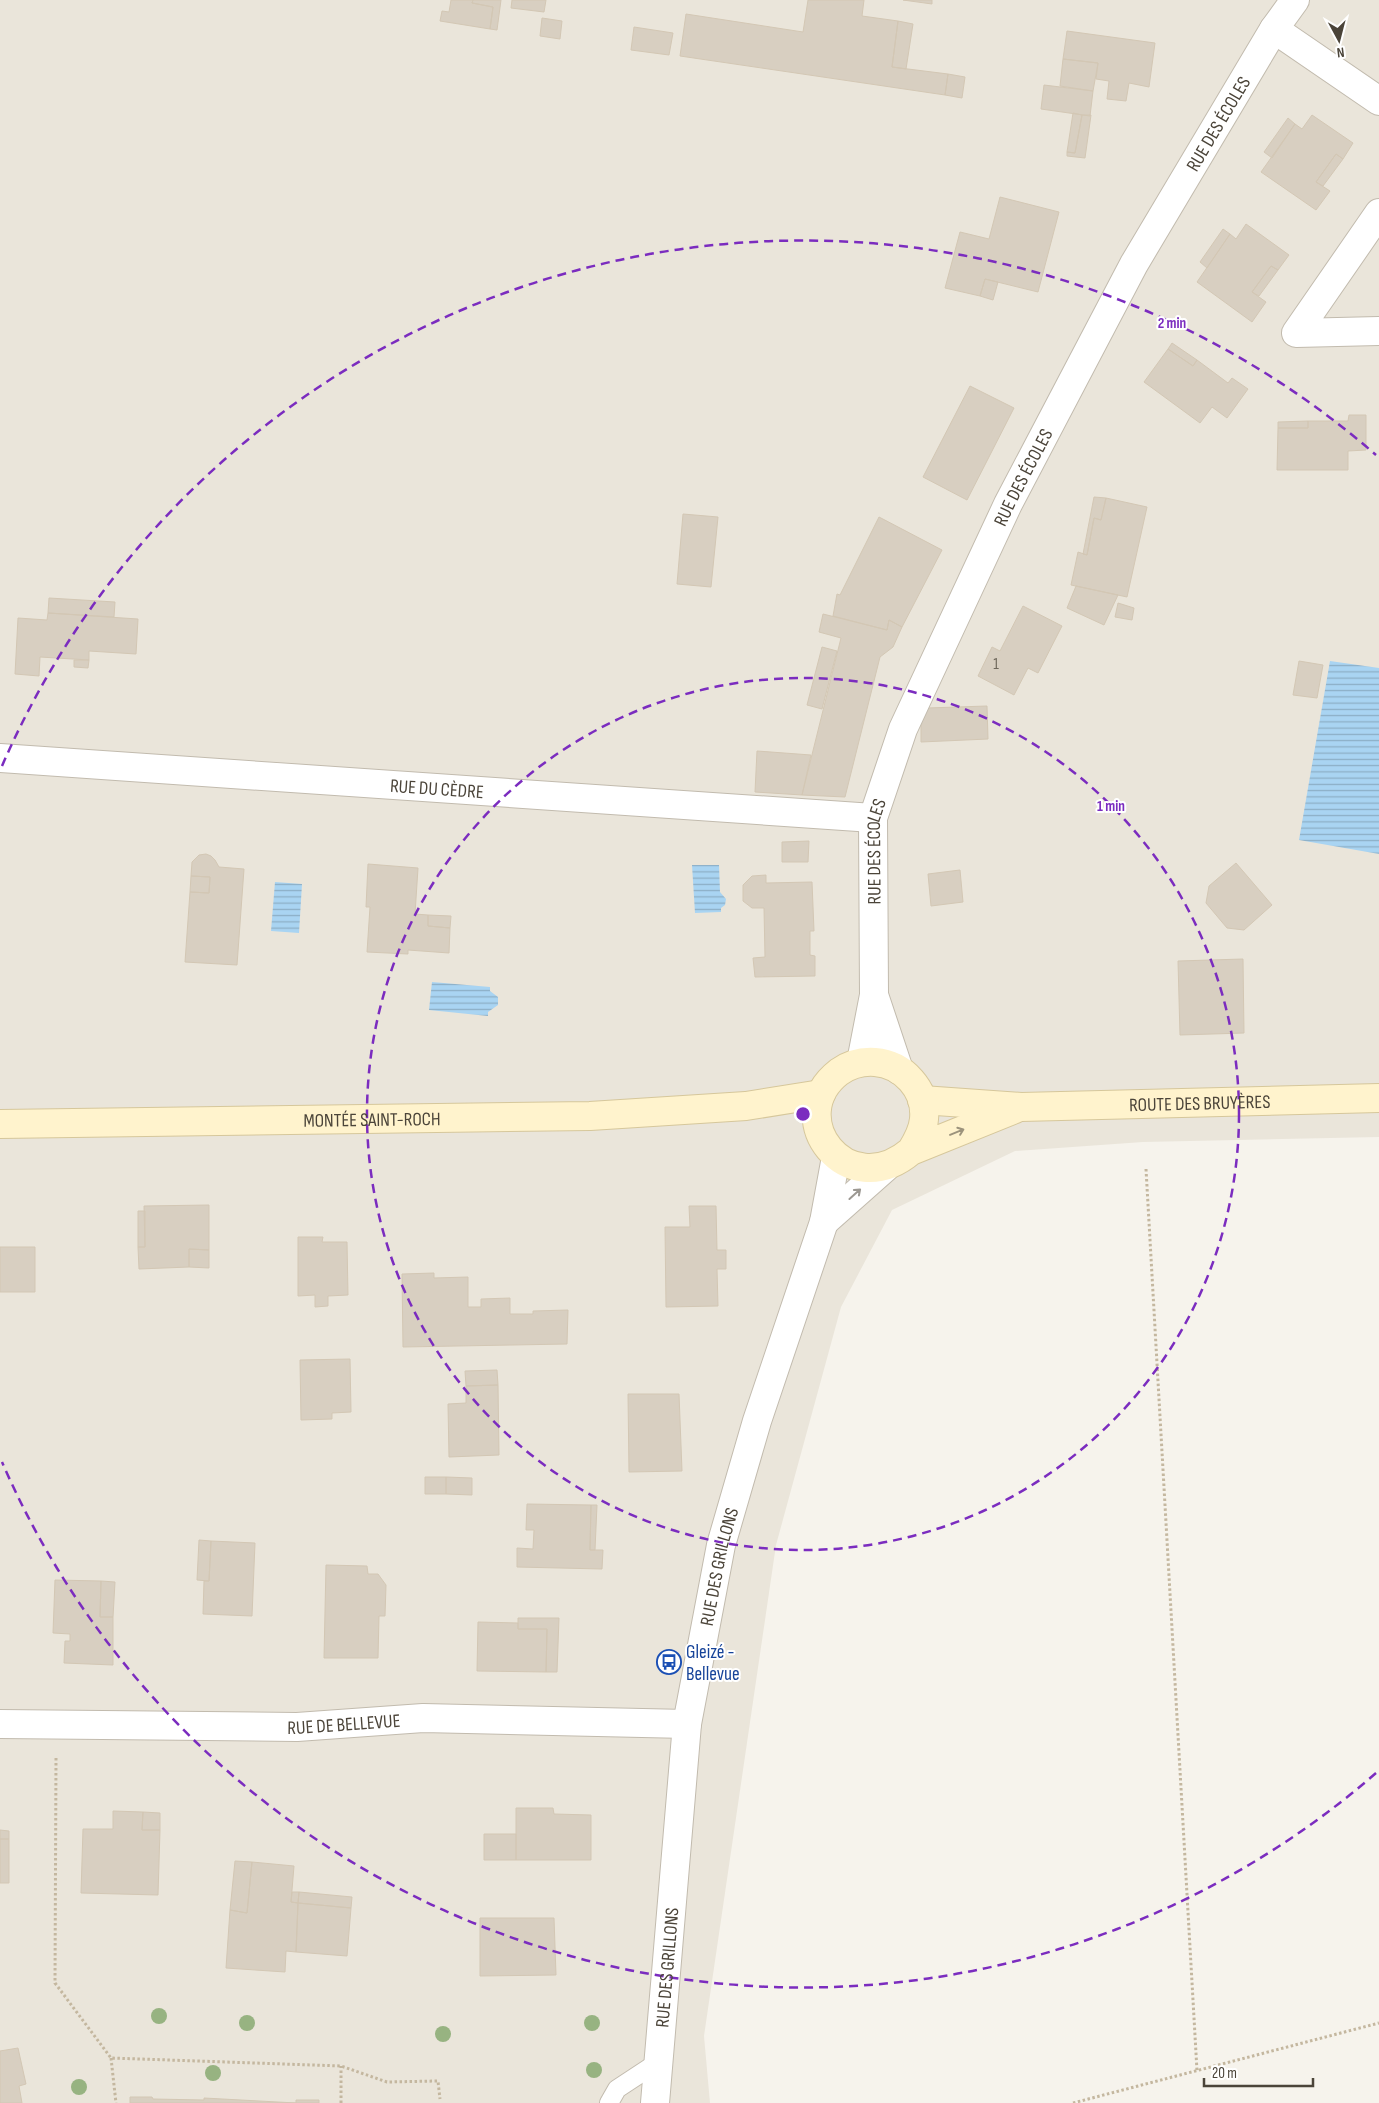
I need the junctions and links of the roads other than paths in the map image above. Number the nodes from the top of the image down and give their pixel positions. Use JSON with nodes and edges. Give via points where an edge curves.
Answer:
{"nodes":[{"id":1,"x":1295,"y":0,"type":"edge"},
{"id":2,"x":1274,"y":30,"type":"junction"},
{"id":3,"x":1379,"y":101,"type":"edge"},
{"id":4,"x":1379,"y":213,"type":"edge"},
{"id":5,"x":1379,"y":331,"type":"edge"},
{"id":6,"x":0,"y":758,"type":"edge"},
{"id":7,"x":873,"y":818,"type":"junction"},
{"id":8,"x":874,"y":995,"type":"junction"},
{"id":9,"x":861,"y":1062,"type":"junction"},
{"id":10,"x":899,"y":1070,"type":"junction"},
{"id":11,"x":821,"y":1094,"type":"junction"},
{"id":12,"x":1379,"y":1098,"type":"edge"},
{"id":13,"x":922,"y":1100,"type":"junction"},
{"id":14,"x":746,"y":1106,"type":"junction"},
{"id":15,"x":1020,"y":1107,"type":"junction"},
{"id":16,"x":817,"y":1123,"type":"junction"},
{"id":17,"x":0,"y":1124,"type":"edge"},
{"id":18,"x":911,"y":1151,"type":"junction"},
{"id":19,"x":836,"y":1157,"type":"junction"},
{"id":20,"x":886,"y":1167,"type":"junction"},
{"id":21,"x":824,"y":1222,"type":"junction"},
{"id":22,"x":0,"y":1724,"type":"edge"},
{"id":23,"x":687,"y":1724,"type":"junction"},
{"id":24,"x":658,"y":2062,"type":"junction"},
{"id":25,"x":609,"y":2103,"type":"edge"},
{"id":26,"x":655,"y":2103,"type":"edge"}],
"edges":[{"from":1,"to":2,"type":"street","name":"RUE DES ÉCOLES"},
{"from":2,"to":3,"type":"street"},
{"from":2,"to":7,"type":"street","name":"RUE DES ÉCOLES","via":[[1134,264],[1008,504],[903,729]]},
{"from":4,"to":5,"type":"street","via":[[1296,333]]},
{"from":6,"to":7,"type":"street","name":"RUE DU CÈDRE"},
{"from":7,"to":8,"type":"street","name":"RUE DES ÉCOLES"},
{"from":8,"to":9,"type":"street","name":"RUE DES ÉCOLES"},
{"from":8,"to":10,"type":"street","name":"RUE DES ÉCOLES"},
{"from":9,"to":10,"type":"main road","via":[[887,1064]]},
{"from":9,"to":11,"type":"main road","via":[[845,1068],[831,1079]]},
{"from":10,"to":13,"type":"main road","via":[[913,1083]]},
{"from":11,"to":14,"type":"main road"},
{"from":11,"to":16,"type":"main road"},
{"from":12,"to":15,"type":"main road","name":"ROUTE DES BRUYÈRES"},
{"from":13,"to":15,"type":"main road","name":"ROUTE DES BRUYÈRES"},
{"from":13,"to":18,"type":"main road","via":[[921,1136]]},
{"from":14,"to":16,"type":"main road"},
{"from":14,"to":17,"type":"main road","name":"MONTÉE SAINT-ROCH","via":[[590,1116]]},
{"from":18,"to":15,"type":"main road","one_way":true},
{"from":16,"to":19,"type":"main road","via":[[821,1136]]},
{"from":18,"to":20,"type":"main road"},
{"from":19,"to":20,"type":"main road","via":[[868,1169]]},
{"from":19,"to":21,"type":"street","name":"RUE DES GRILLONS"},
{"from":21,"to":20,"type":"street","one_way":true},
{"from":21,"to":23,"type":"street","name":"RUE DES GRILLONS","via":[[757,1420],[721,1545]]},
{"from":22,"to":23,"type":"street","name":"RUE DE BELLEVUE","via":[[297,1727],[423,1718]]},
{"from":23,"to":24,"type":"street","name":"RUE DES GRILLONS"},
{"from":24,"to":25,"type":"lane","via":[[617,2089]]},
{"from":24,"to":26,"type":"street","name":"RUE DES GRILLONS"}]}
